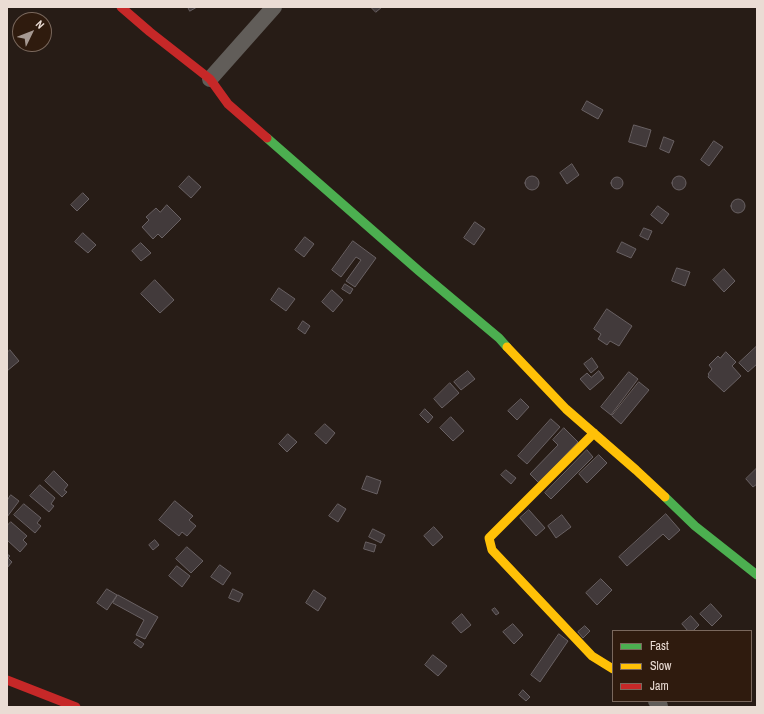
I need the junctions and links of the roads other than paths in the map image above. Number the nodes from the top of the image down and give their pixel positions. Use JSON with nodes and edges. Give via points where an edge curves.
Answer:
{"nodes":[{"id":1,"x":121,"y":7,"type":"edge"},
{"id":2,"x":274,"y":7,"type":"edge"},
{"id":3,"x":210,"y":79,"type":"junction"},
{"id":4,"x":594,"y":433,"type":"junction"},
{"id":5,"x":757,"y":575,"type":"edge"},
{"id":6,"x":612,"y":668,"type":"edge"},
{"id":7,"x":7,"y":680,"type":"edge"},
{"id":8,"x":76,"y":707,"type":"edge"}],
"edges":[{"from":1,"to":3,"type":"street"},
{"from":2,"to":3,"type":"street"},
{"from":3,"to":4,"type":"street","via":[[228,104],[499,338],[566,409]]},
{"from":4,"to":5,"type":"street","via":[[695,526]]},
{"from":4,"to":6,"type":"street","via":[[489,538],[492,550],[558,622],[592,656]]},
{"from":7,"to":8,"type":"street"}]}
